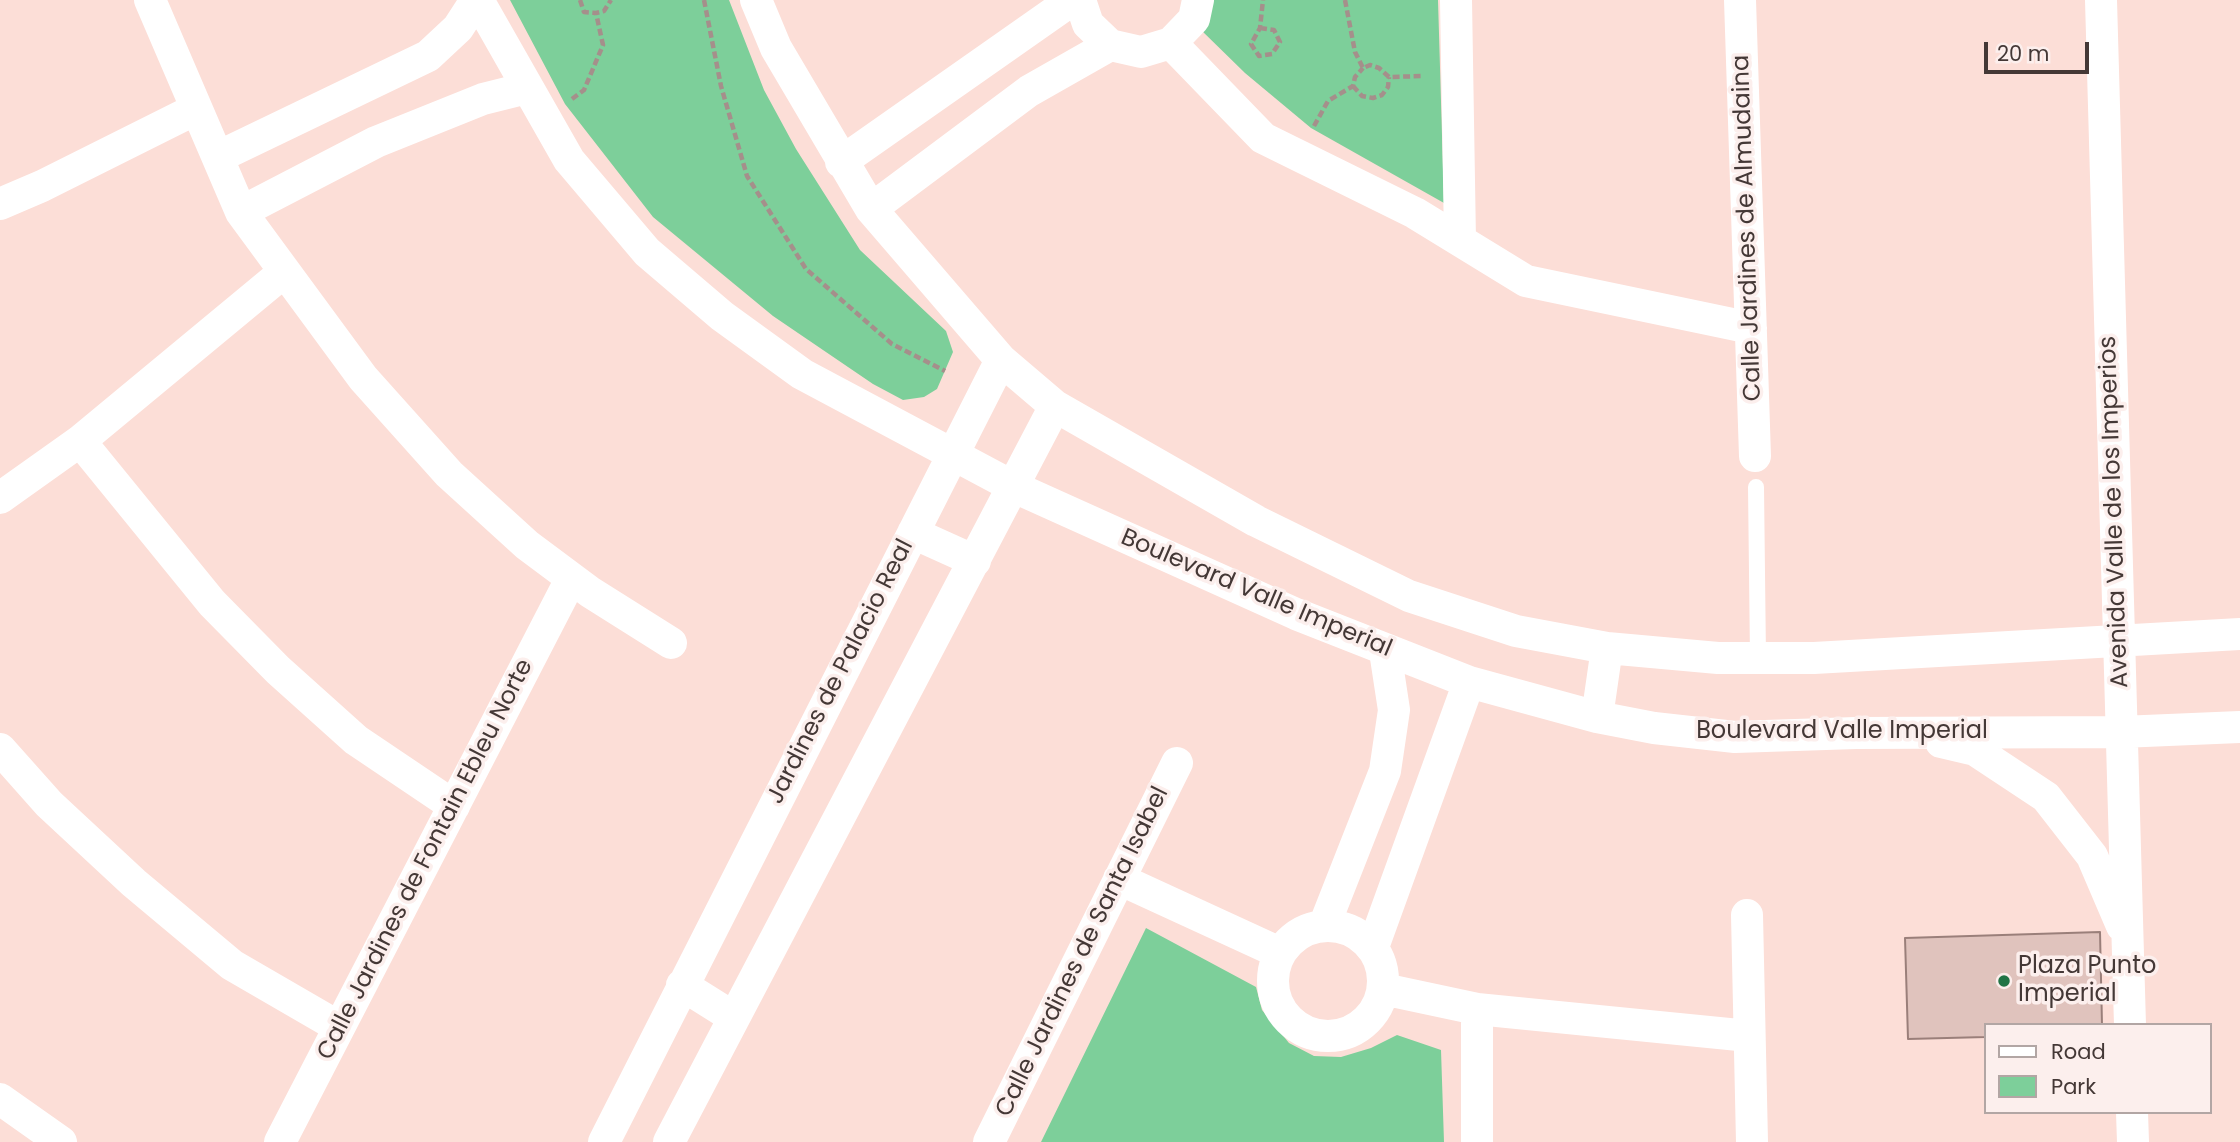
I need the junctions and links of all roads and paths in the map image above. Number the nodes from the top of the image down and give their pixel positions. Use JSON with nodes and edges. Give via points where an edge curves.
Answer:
{"nodes":[{"id":1,"x":150,"y":0,"type":"edge"},
{"id":2,"x":477,"y":0,"type":"edge"},
{"id":3,"x":580,"y":0,"type":"edge"},
{"id":4,"x":611,"y":0,"type":"edge"},
{"id":5,"x":704,"y":0,"type":"edge"},
{"id":6,"x":756,"y":0,"type":"edge"},
{"id":7,"x":1072,"y":0,"type":"edge"},
{"id":8,"x":1080,"y":0,"type":"edge"},
{"id":9,"x":1198,"y":0,"type":"edge"},
{"id":10,"x":1263,"y":0,"type":"edge"},
{"id":11,"x":1345,"y":0,"type":"edge"},
{"id":12,"x":1456,"y":0,"type":"edge"},
{"id":13,"x":1740,"y":0,"type":"edge"},
{"id":14,"x":2101,"y":0,"type":"edge"},
{"id":15,"x":596,"y":13,"type":"junction"},
{"id":16,"x":1260,"y":28,"type":"junction"},
{"id":17,"x":1171,"y":43,"type":"junction"},
{"id":18,"x":1110,"y":45,"type":"junction"},
{"id":19,"x":1363,"y":68,"type":"junction"},
{"id":20,"x":1425,"y":76,"type":"dead end"},
{"id":21,"x":1389,"y":77,"type":"junction"},
{"id":22,"x":1353,"y":86,"type":"junction"},
{"id":23,"x":527,"y":88,"type":"junction"},
{"id":24,"x":932,"y":99,"type":"junction"},
{"id":25,"x":565,"y":104,"type":"dead end"},
{"id":26,"x":196,"y":109,"type":"junction"},
{"id":27,"x":1314,"y":126,"type":"dead end"},
{"id":28,"x":961,"y":142,"type":"junction"},
{"id":29,"x":218,"y":157,"type":"junction"},
{"id":30,"x":841,"y":162,"type":"junction"},
{"id":31,"x":0,"y":204,"type":"edge"},
{"id":32,"x":871,"y":209,"type":"junction"},
{"id":33,"x":241,"y":212,"type":"junction"},
{"id":34,"x":1460,"y":240,"type":"junction"},
{"id":35,"x":284,"y":272,"type":"junction"},
{"id":36,"x":1751,"y":328,"type":"junction"},
{"id":37,"x":1001,"y":360,"type":"junction"},
{"id":38,"x":945,"y":371,"type":"dead end"},
{"id":39,"x":1055,"y":406,"type":"junction"},
{"id":40,"x":80,"y":441,"type":"junction"},
{"id":41,"x":952,"y":455,"type":"junction"},
{"id":42,"x":1755,"y":456,"type":"dead end"},
{"id":43,"x":1014,"y":487,"type":"junction"},
{"id":44,"x":1756,"y":487,"type":"dead end"},
{"id":45,"x":0,"y":498,"type":"edge"},
{"id":46,"x":913,"y":533,"type":"junction"},
{"id":47,"x":975,"y":561,"type":"junction"},
{"id":48,"x":572,"y":579,"type":"junction"},
{"id":49,"x":2240,"y":634,"type":"edge"},
{"id":50,"x":2119,"y":641,"type":"junction"},
{"id":51,"x":671,"y":643,"type":"dead end"},
{"id":52,"x":1607,"y":648,"type":"junction"},
{"id":53,"x":1385,"y":651,"type":"junction"},
{"id":54,"x":1758,"y":658,"type":"junction"},
{"id":55,"x":1469,"y":682,"type":"junction"},
{"id":56,"x":1597,"y":717,"type":"junction"},
{"id":57,"x":2240,"y":727,"type":"edge"},
{"id":58,"x":2121,"y":732,"type":"junction"},
{"id":59,"x":1899,"y":733,"type":"junction"},
{"id":60,"x":0,"y":749,"type":"edge"},
{"id":61,"x":1177,"y":763,"type":"dead end"},
{"id":62,"x":1385,"y":771,"type":"junction"},
{"id":63,"x":1431,"y":787,"type":"junction"},
{"id":64,"x":454,"y":806,"type":"junction"},
{"id":65,"x":1119,"y":880,"type":"junction"},
{"id":66,"x":1746,"y":915,"type":"dead end"},
{"id":67,"x":1324,"y":926,"type":"junction"},
{"id":68,"x":2128,"y":940,"type":"junction"},
{"id":69,"x":1373,"y":947,"type":"junction"},
{"id":70,"x":1280,"y":953,"type":"junction"},
{"id":71,"x":682,"y":985,"type":"junction"},
{"id":72,"x":1383,"y":989,"type":"junction"},
{"id":73,"x":1476,"y":1009,"type":"junction"},
{"id":74,"x":733,"y":1017,"type":"junction"},
{"id":75,"x":2130,"y":1023,"type":"edge"},
{"id":76,"x":339,"y":1027,"type":"junction"},
{"id":77,"x":1749,"y":1036,"type":"junction"},
{"id":78,"x":0,"y":1099,"type":"edge"},
{"id":79,"x":2132,"y":1114,"type":"edge"},
{"id":80,"x":61,"y":1142,"type":"edge"},
{"id":81,"x":280,"y":1142,"type":"edge"},
{"id":82,"x":604,"y":1142,"type":"edge"},
{"id":83,"x":669,"y":1142,"type":"edge"},
{"id":84,"x":989,"y":1142,"type":"edge"},
{"id":85,"x":1478,"y":1142,"type":"edge"},
{"id":86,"x":1752,"y":1142,"type":"edge"},
{"id":87,"x":2133,"y":1142,"type":"edge"}],
"edges":[{"from":1,"to":26,"type":"street"},
{"from":2,"to":23,"type":"street","name":"Boulevard Valle Imperial"},
{"from":2,"to":29,"type":"street","via":[[458,28],[428,57]]},
{"from":3,"to":15,"type":"path","via":[[583,12]]},
{"from":4,"to":15,"type":"path","via":[[604,11]]},
{"from":5,"to":38,"type":"path","via":[[721,86],[747,176],[806,269],[892,344]]},
{"from":6,"to":30,"type":"street","via":[[776,48]]},
{"from":7,"to":24,"type":"street"},
{"from":8,"to":18,"type":"street","via":[[1088,24]]},
{"from":9,"to":17,"type":"street","via":[[1194,19]]},
{"from":10,"to":16,"type":"path"},
{"from":11,"to":19,"type":"path","via":[[1355,52]]},
{"from":12,"to":34,"type":"street"},
{"from":13,"to":36,"type":"street","name":"Calle Jardines de Almudaina"},
{"from":14,"to":50,"type":"street","name":"Avenida Valle de los Imperios"},
{"from":15,"to":25,"type":"path","via":[[603,46],[584,90]]},
{"from":16,"to":16,"type":"path","via":[[1251,44],[1259,56],[1272,54],[1280,42],[1274,30]]},
{"from":17,"to":18,"type":"street","via":[[1141,52]]},
{"from":17,"to":34,"type":"street","via":[[1263,138]]},
{"from":18,"to":28,"type":"street","via":[[1029,91]]},
{"from":19,"to":21,"type":"path","via":[[1379,68]]},
{"from":19,"to":22,"type":"path"},
{"from":20,"to":21,"type":"path"},
{"from":21,"to":22,"type":"path","via":[[1382,95],[1373,98],[1362,96]]},
{"from":22,"to":27,"type":"path","via":[[1328,101]]},
{"from":23,"to":33,"type":"street","via":[[483,99],[376,142]]},
{"from":23,"to":41,"type":"street","name":"Boulevard Valle Imperial","via":[[569,160],[647,252],[722,316],[802,374]]},
{"from":24,"to":28,"type":"street"},
{"from":24,"to":30,"type":"street"},
{"from":26,"to":29,"type":"street"},
{"from":26,"to":31,"type":"street"},
{"from":28,"to":32,"type":"street"},
{"from":29,"to":33,"type":"street"},
{"from":30,"to":32,"type":"street"},
{"from":32,"to":37,"type":"street"},
{"from":33,"to":35,"type":"street"},
{"from":34,"to":36,"type":"street","via":[[1526,281]]},
{"from":35,"to":40,"type":"street"},
{"from":35,"to":48,"type":"street","via":[[363,377],[449,474]]},
{"from":36,"to":42,"type":"street","name":"Calle Jardines de Almudaina"},
{"from":37,"to":39,"type":"street"},
{"from":37,"to":41,"type":"street","name":"Jardines de Palacio Real"},
{"from":39,"to":43,"type":"street"},
{"from":39,"to":52,"type":"street","via":[[1256,521],[1409,596],[1516,631]]},
{"from":40,"to":45,"type":"street"},
{"from":40,"to":64,"type":"street","via":[[212,603],[278,670],[356,740]]},
{"from":41,"to":43,"type":"street","name":"Boulevard Valle Imperial"},
{"from":41,"to":46,"type":"street","name":"Jardines de Palacio Real"},
{"from":43,"to":47,"type":"street"},
{"from":43,"to":53,"type":"street","name":"Boulevard Valle Imperial"},
{"from":44,"to":54,"type":"lane"},
{"from":46,"to":47,"type":"street"},
{"from":46,"to":71,"type":"street","name":"Jardines de Palacio Real"},
{"from":47,"to":74,"type":"street"},
{"from":48,"to":51,"type":"street"},
{"from":48,"to":64,"type":"street","name":"Calle Jardines de Fontain Ebleu Norte"},
{"from":49,"to":50,"type":"street"},
{"from":50,"to":54,"type":"street"},
{"from":50,"to":58,"type":"street","name":"Avenida Valle de los Imperios"},
{"from":52,"to":54,"type":"street"},
{"from":52,"to":56,"type":"street"},
{"from":53,"to":55,"type":"street","name":"Boulevard Valle Imperial"},
{"from":53,"to":62,"type":"street","via":[[1394,710]]},
{"from":55,"to":56,"type":"street","name":"Boulevard Valle Imperial"},
{"from":55,"to":63,"type":"street"},
{"from":56,"to":59,"type":"street","name":"Boulevard Valle Imperial","via":[[1735,737]]},
{"from":57,"to":58,"type":"street","name":"Boulevard Valle Imperial"},
{"from":58,"to":59,"type":"street","name":"Boulevard Valle Imperial"},
{"from":58,"to":68,"type":"street","name":"Avenida Valle de los Imperios"},
{"from":59,"to":68,"type":"street","via":[[1975,750],[2046,797],[2092,856]]},
{"from":60,"to":76,"type":"street","via":[[49,804],[124,874],[232,965]]},
{"from":61,"to":65,"type":"street","name":"Calle Jardines de Santa Isabel"},
{"from":62,"to":63,"type":"street"},
{"from":62,"to":67,"type":"street"},
{"from":63,"to":69,"type":"street"},
{"from":64,"to":76,"type":"street","name":"Calle Jardines de Fontain Ebleu Norte"},
{"from":65,"to":70,"type":"street"},
{"from":65,"to":84,"type":"street","name":"Calle Jardines de Santa Isabel"},
{"from":66,"to":77,"type":"street"},
{"from":67,"to":69,"type":"street","via":[[1351,931]]},
{"from":67,"to":70,"type":"street","via":[[1292,939]]},
{"from":68,"to":75,"type":"street","name":"Avenida Valle de los Imperios"},
{"from":69,"to":72,"type":"street","via":[[1382,967]]},
{"from":70,"to":72,"type":"street","via":[[1273,976],[1276,1000],[1289,1021],[1310,1034],[1334,1037],[1357,1029],[1375,1012]]},
{"from":71,"to":74,"type":"street"},
{"from":71,"to":82,"type":"street","name":"Jardines de Palacio Real"},
{"from":72,"to":73,"type":"street"},
{"from":73,"to":77,"type":"street"},
{"from":73,"to":85,"type":"street"},
{"from":74,"to":83,"type":"street"},
{"from":76,"to":81,"type":"street","name":"Calle Jardines de Fontain Ebleu Norte"},
{"from":77,"to":86,"type":"street"},
{"from":78,"to":80,"type":"street"},
{"from":79,"to":87,"type":"street"}]}
